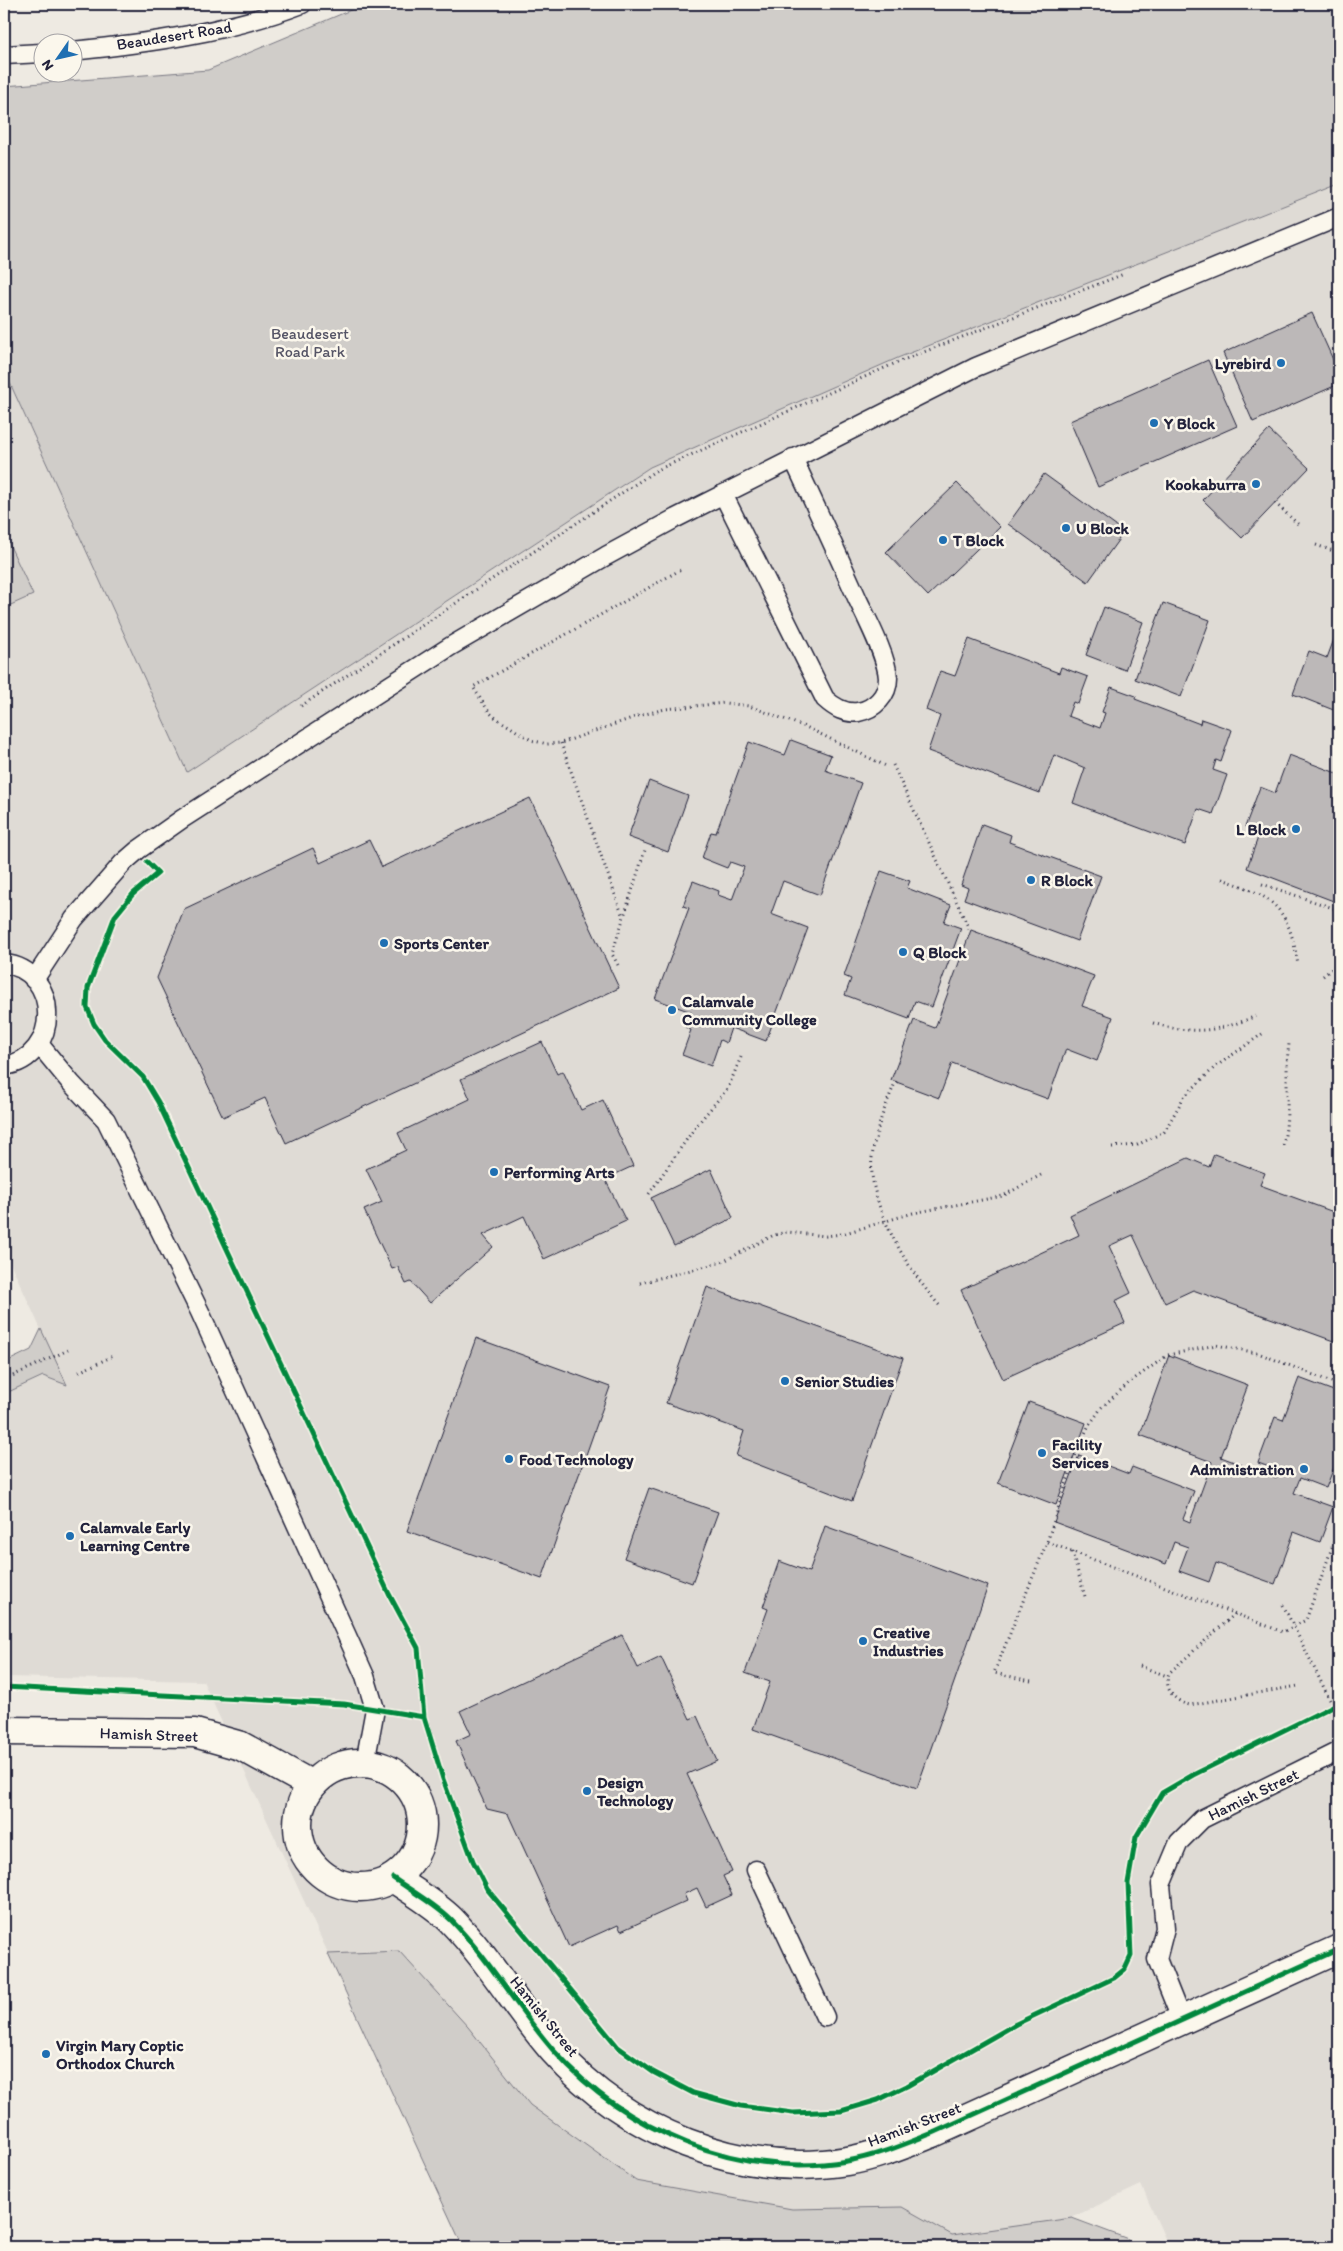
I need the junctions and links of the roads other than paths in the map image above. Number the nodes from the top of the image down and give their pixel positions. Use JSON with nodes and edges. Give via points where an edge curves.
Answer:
{"nodes":[{"id":1,"x":302,"y":4,"type":"edge"},
{"id":2,"x":82,"y":50,"type":"edge"},
{"id":3,"x":32,"y":54,"type":"edge"},
{"id":4,"x":4,"y":55,"type":"edge"},
{"id":5,"x":1339,"y":217,"type":"edge"},
{"id":6,"x":793,"y":458,"type":"junction"},
{"id":7,"x":723,"y":494,"type":"junction"},
{"id":8,"x":4,"y":964,"type":"edge"},
{"id":9,"x":34,"y":980,"type":"junction"},
{"id":10,"x":40,"y":1044,"type":"junction"},
{"id":11,"x":4,"y":1066,"type":"edge"},
{"id":12,"x":4,"y":1731,"type":"edge"},
{"id":13,"x":1339,"y":1751,"type":"edge"},
{"id":14,"x":365,"y":1763,"type":"junction"},
{"id":15,"x":312,"y":1785,"type":"junction"},
{"id":16,"x":756,"y":1870,"type":"dead end"},
{"id":17,"x":393,"y":1878,"type":"junction"},
{"id":18,"x":1339,"y":1949,"type":"edge"},
{"id":19,"x":825,"y":2016,"type":"dead end"},
{"id":20,"x":1181,"y":2019,"type":"junction"}],
"edges":[{"from":1,"to":2,"type":"lane","name":"Beaudesert Road","via":[[228,28]]},
{"from":3,"to":4,"type":"lane"},
{"from":5,"to":6,"type":"lane","via":[[976,367]]},
{"from":6,"to":7,"type":"lane"},
{"from":6,"to":7,"type":"lane","via":[[886,666],[886,688],[875,705],[866,710],[845,712],[825,698]]},
{"from":7,"to":9,"type":"lane","via":[[606,556],[451,646],[182,819],[123,864],[74,919]]},
{"from":8,"to":9,"type":"lane","via":[[25,972]]},
{"from":9,"to":10,"type":"lane","via":[[45,997],[48,1013]]},
{"from":10,"to":11,"type":"lane","via":[[27,1057]]},
{"from":10,"to":14,"type":"lane","via":[[106,1120],[200,1312],[336,1611],[365,1676],[375,1709]]},
{"from":12,"to":15,"type":"street","name":"Hamish Street","via":[[194,1733],[241,1746]]},
{"from":13,"to":20,"type":"lane","name":"Hamish Street","via":[[1202,1819],[1179,1842],[1161,1885],[1165,1928],[1157,1959]]},
{"from":14,"to":15,"type":"street","via":[[346,1764],[327,1772]]},
{"from":14,"to":17,"type":"street","via":[[384,1767],[401,1778],[421,1810],[423,1830],[418,1849],[408,1865]]},
{"from":15,"to":17,"type":"street","via":[[302,1802],[298,1821],[300,1840],[308,1858],[337,1883],[356,1887],[375,1885]]},
{"from":16,"to":19,"type":"lane"},
{"from":17,"to":20,"type":"street","name":"Hamish Street","via":[[450,1919],[554,2050],[583,2081],[614,2106],[652,2127],[726,2156],[770,2163],[807,2163],[846,2161],[891,2150]]},
{"from":18,"to":20,"type":"street","name":"Hamish Street"}]}
